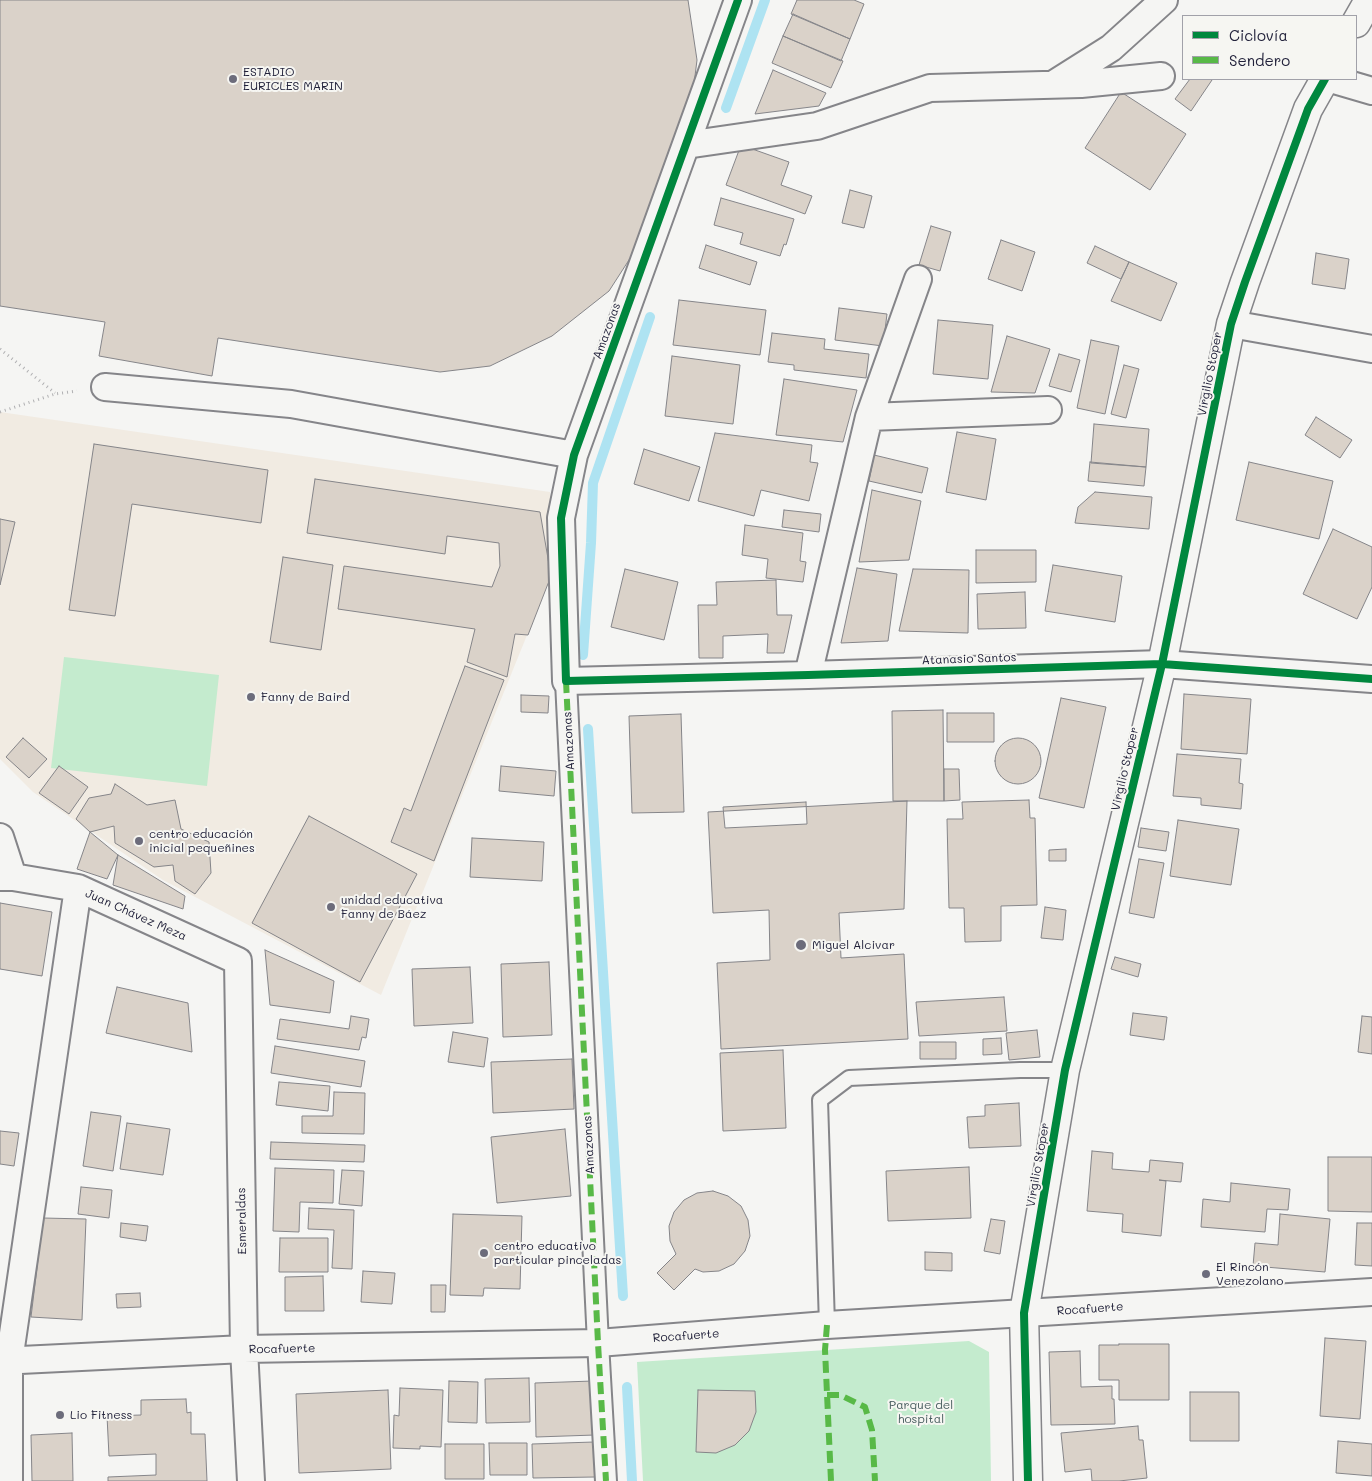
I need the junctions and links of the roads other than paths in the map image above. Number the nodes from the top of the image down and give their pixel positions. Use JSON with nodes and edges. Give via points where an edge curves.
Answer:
{"nodes":[{"id":1,"x":738,"y":0,"type":"edge"},
{"id":2,"x":1164,"y":0,"type":"edge"},
{"id":3,"x":1368,"y":0,"type":"edge"},
{"id":4,"x":1357,"y":21,"type":"edge"},
{"id":5,"x":1161,"y":76,"type":"dead end"},
{"id":6,"x":1324,"y":80,"type":"edge"},
{"id":7,"x":1334,"y":80,"type":"edge"},
{"id":8,"x":1053,"y":84,"type":"junction"},
{"id":9,"x":1372,"y":91,"type":"edge"},
{"id":10,"x":686,"y":145,"type":"junction"},
{"id":11,"x":918,"y":279,"type":"dead end"},
{"id":12,"x":1232,"y":324,"type":"junction"},
{"id":13,"x":1372,"y":349,"type":"edge"},
{"id":14,"x":105,"y":388,"type":"road end"},
{"id":15,"x":1048,"y":410,"type":"dead end"},
{"id":16,"x":869,"y":417,"type":"junction"},
{"id":17,"x":574,"y":455,"type":"junction"},
{"id":18,"x":1162,"y":664,"type":"junction"},
{"id":19,"x":808,"y":675,"type":"junction"},
{"id":20,"x":1372,"y":679,"type":"edge"},
{"id":21,"x":566,"y":681,"type":"junction"},
{"id":22,"x":0,"y":837,"type":"edge"},
{"id":23,"x":6,"y":877,"type":"edge"},
{"id":24,"x":78,"y":888,"type":"junction"},
{"id":25,"x":238,"y":961,"type":"joint"},
{"id":26,"x":1065,"y":1070,"type":"junction"},
{"id":27,"x":1372,"y":1292,"type":"edge"},
{"id":28,"x":1024,"y":1313,"type":"junction"},
{"id":29,"x":827,"y":1325,"type":"junction"},
{"id":30,"x":598,"y":1343,"type":"junction"},
{"id":31,"x":244,"y":1349,"type":"junction"},
{"id":32,"x":5,"y":1361,"type":"edge"},
{"id":33,"x":9,"y":1481,"type":"edge"},
{"id":34,"x":252,"y":1481,"type":"edge"},
{"id":35,"x":606,"y":1481,"type":"edge"},
{"id":36,"x":1028,"y":1481,"type":"edge"}],
"edges":[{"from":1,"to":10,"type":"street","name":"Amazonas"},
{"from":2,"to":8,"type":"street","via":[[1111,48]]},
{"from":3,"to":4,"type":"street"},
{"from":5,"to":8,"type":"street"},
{"from":6,"to":12,"type":"street","name":"Virgilio Stoper","via":[[1308,109]]},
{"from":7,"to":9,"type":"street"},
{"from":8,"to":10,"type":"street","via":[[930,88],[817,126]]},
{"from":10,"to":17,"type":"street","name":"Amazonas"},
{"from":11,"to":16,"type":"street"},
{"from":12,"to":13,"type":"street"},
{"from":12,"to":18,"type":"street","name":"Virgilio Stoper"},
{"from":14,"to":17,"type":"street","via":[[291,404]]},
{"from":15,"to":16,"type":"street"},
{"from":16,"to":19,"type":"street"},
{"from":17,"to":21,"type":"street","name":"Amazonas","via":[[561,518]]},
{"from":18,"to":19,"type":"street","name":"Atanasio Santos"},
{"from":18,"to":20,"type":"street","name":"Atanasio Santos"},
{"from":18,"to":26,"type":"street","name":"Virgilio Stoper"},
{"from":19,"to":21,"type":"street","name":"Atanasio Santos"},
{"from":21,"to":30,"type":"street","name":"Amazonas"},
{"from":22,"to":23,"type":"street"},
{"from":23,"to":24,"type":"street","name":"Juan Chávez Meza"},
{"from":24,"to":25,"type":"street","name":"Juan Chávez Meza"},
{"from":24,"to":32,"type":"street"},
{"from":25,"to":31,"type":"street","name":"Esmeraldas"},
{"from":26,"to":28,"type":"street","name":"Virgilio Stoper"},
{"from":26,"to":29,"type":"lane","via":[[849,1078],[820,1100]]},
{"from":27,"to":28,"type":"street","name":"Rocafuerte"},
{"from":28,"to":29,"type":"street","name":"Rocafuerte"},
{"from":28,"to":36,"type":"street","name":"Virgilio Stoper"},
{"from":29,"to":30,"type":"street","name":"Rocafuerte"},
{"from":30,"to":31,"type":"street","name":"Rocafuerte"},
{"from":30,"to":35,"type":"street","name":"Amazonas"},
{"from":31,"to":32,"type":"street","name":"Rocafuerte"},
{"from":31,"to":34,"type":"street","name":"Esmeraldas"},
{"from":32,"to":33,"type":"street"}]}
